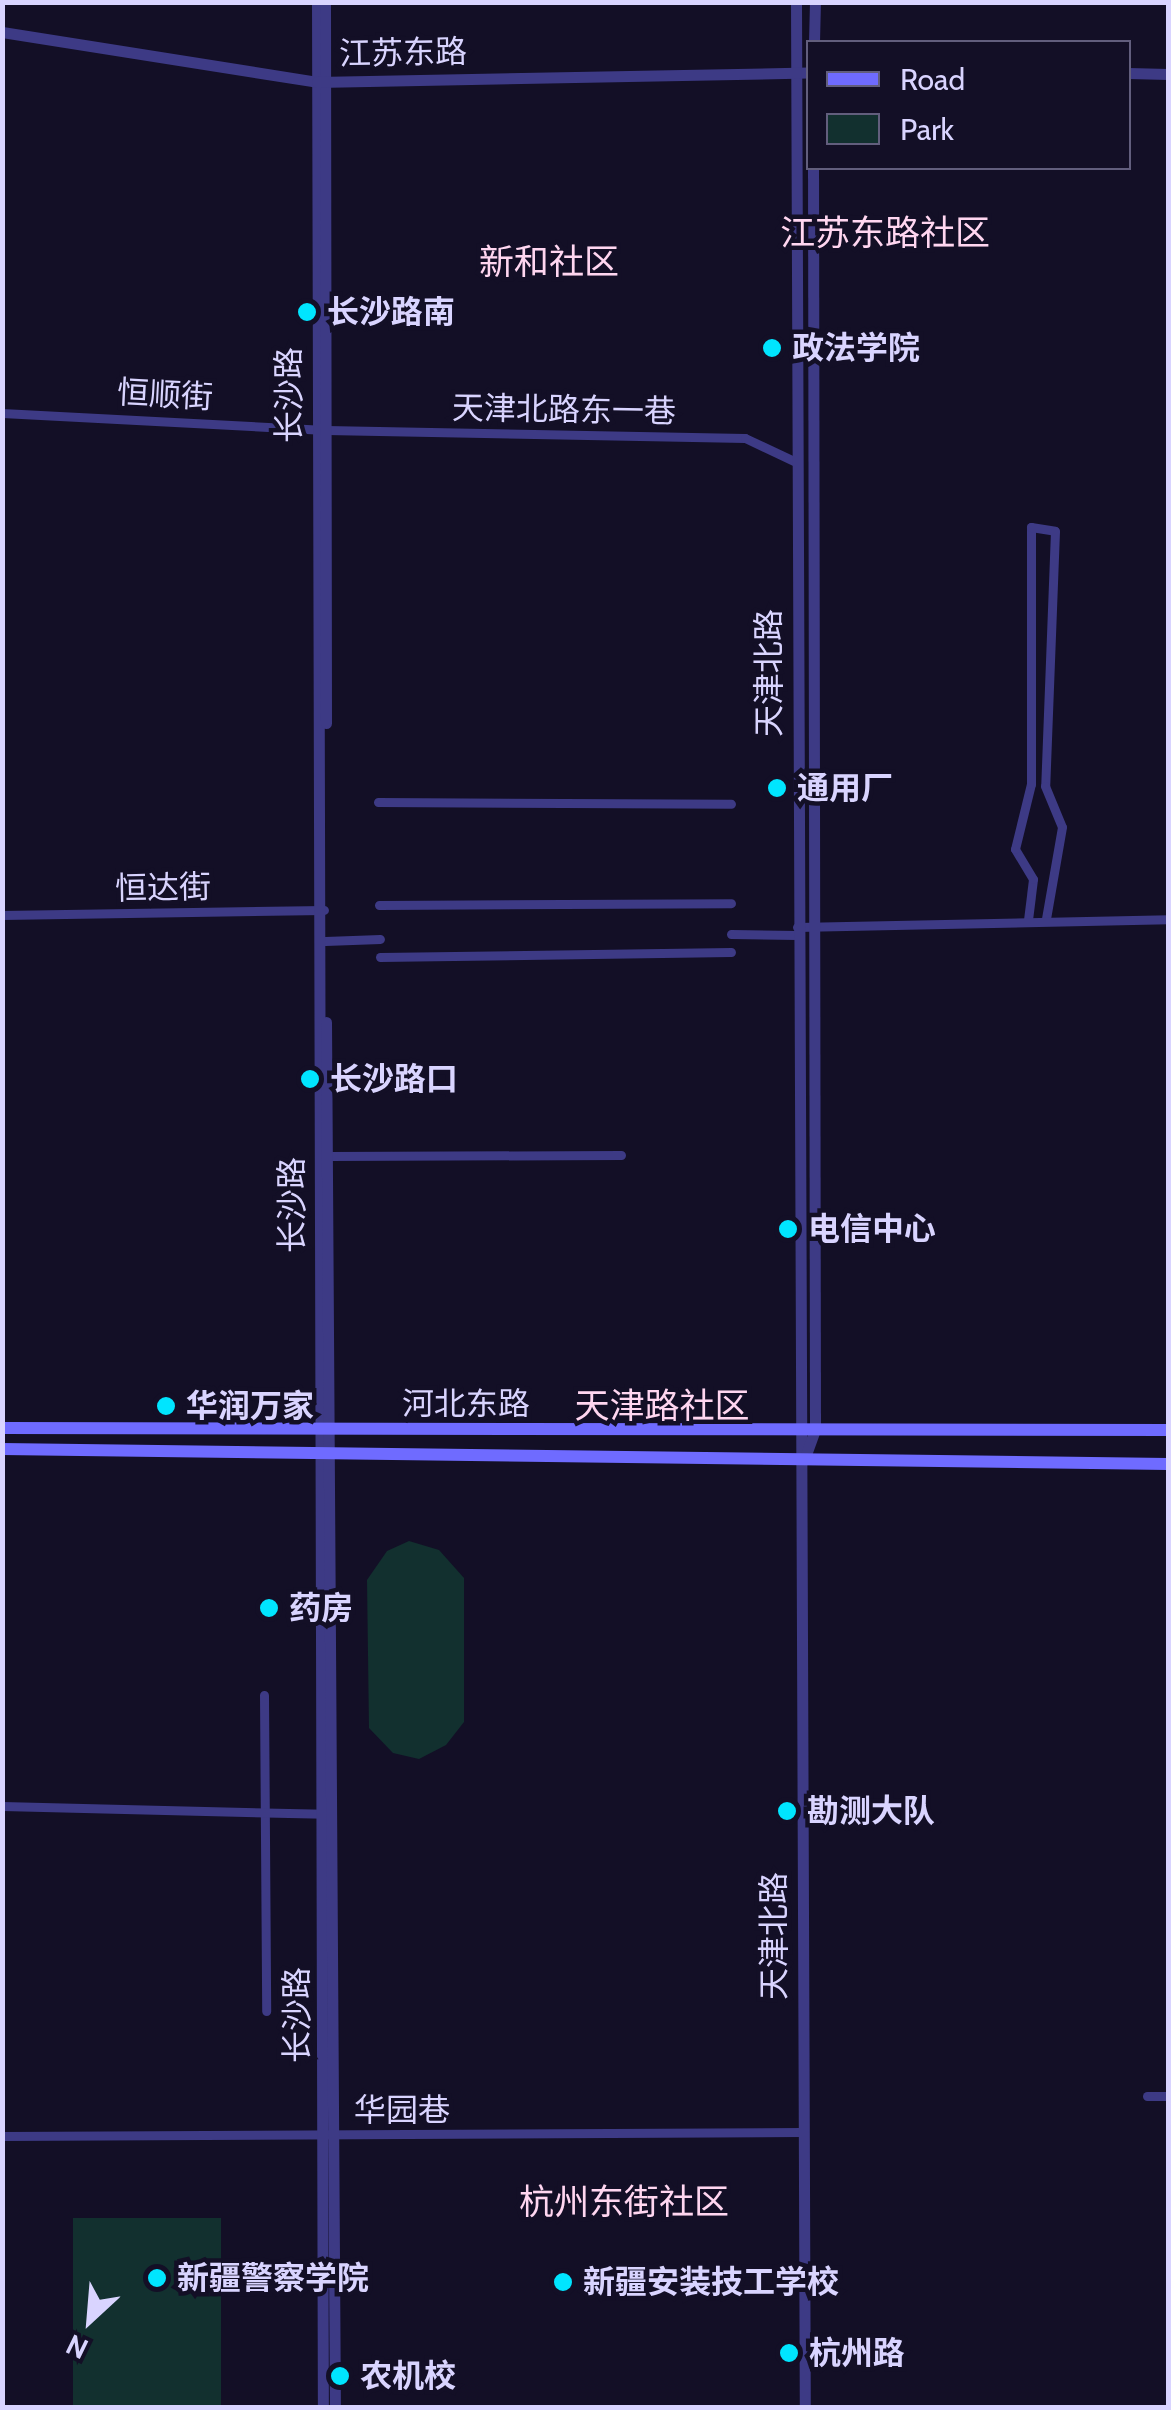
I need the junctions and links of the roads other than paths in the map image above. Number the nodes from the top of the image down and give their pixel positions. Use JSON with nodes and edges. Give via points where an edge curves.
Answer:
{"nodes":[{"id":1,"x":317,"y":2,"type":"edge"},
{"id":2,"x":325,"y":2,"type":"edge"},
{"id":3,"x":796,"y":2,"type":"edge"},
{"id":4,"x":815,"y":2,"type":"edge"},
{"id":5,"x":2,"y":32,"type":"edge"},
{"id":6,"x":814,"y":40,"type":"edge"},
{"id":7,"x":802,"y":72,"type":"edge"},
{"id":8,"x":1131,"y":73,"type":"edge"},
{"id":9,"x":1168,"y":74,"type":"edge"},
{"id":10,"x":321,"y":82,"type":"junction"},
{"id":11,"x":813,"y":170,"type":"edge"},
{"id":12,"x":2,"y":413,"type":"edge"},
{"id":13,"x":321,"y":429,"type":"junction"},
{"id":14,"x":796,"y":462,"type":"junction"},
{"id":15,"x":378,"y":802,"type":"dead end"},
{"id":16,"x":731,"y":804,"type":"dead end"},
{"id":17,"x":731,"y":903,"type":"dead end"},
{"id":18,"x":379,"y":905,"type":"dead end"},
{"id":19,"x":321,"y":910,"type":"junction"},
{"id":20,"x":2,"y":916,"type":"edge"},
{"id":21,"x":1046,"y":919,"type":"junction"},
{"id":22,"x":1028,"y":920,"type":"junction"},
{"id":23,"x":1168,"y":920,"type":"edge"},
{"id":24,"x":801,"y":929,"type":"junction"},
{"id":25,"x":731,"y":934,"type":"dead end"},
{"id":26,"x":380,"y":939,"type":"dead end"},
{"id":27,"x":324,"y":941,"type":"junction"},
{"id":28,"x":731,"y":952,"type":"dead end"},
{"id":29,"x":380,"y":957,"type":"dead end"},
{"id":30,"x":622,"y":1155,"type":"dead end"},
{"id":31,"x":329,"y":1156,"type":"junction"},
{"id":32,"x":2,"y":1428,"type":"edge"},
{"id":33,"x":816,"y":1429,"type":"junction"},
{"id":34,"x":1168,"y":1430,"type":"edge"},
{"id":35,"x":325,"y":1431,"type":"junction"},
{"id":36,"x":798,"y":1431,"type":"junction"},
{"id":37,"x":2,"y":1449,"type":"edge"},
{"id":38,"x":327,"y":1456,"type":"junction"},
{"id":39,"x":802,"y":1464,"type":"junction"},
{"id":40,"x":1168,"y":1464,"type":"edge"},
{"id":41,"x":264,"y":1695,"type":"dead end"},
{"id":42,"x":2,"y":1806,"type":"edge"},
{"id":43,"x":265,"y":1813,"type":"junction"},
{"id":44,"x":324,"y":1814,"type":"junction"},
{"id":45,"x":266,"y":2011,"type":"dead end"},
{"id":46,"x":1148,"y":2096,"type":"dead end"},
{"id":47,"x":1168,"y":2096,"type":"edge"},
{"id":48,"x":802,"y":2132,"type":"junction"},
{"id":49,"x":2,"y":2136,"type":"edge"},
{"id":50,"x":330,"y":2136,"type":"junction"},
{"id":51,"x":323,"y":2408,"type":"edge"},
{"id":52,"x":335,"y":2408,"type":"edge"},
{"id":53,"x":805,"y":2408,"type":"edge"}],
"edges":[{"from":1,"to":10,"type":"street","name":"长沙路"},
{"from":2,"to":10,"type":"street","name":"长沙路"},
{"from":3,"to":7,"type":"street","name":"天津北路"},
{"from":4,"to":6,"type":"street"},
{"from":5,"to":10,"type":"street","name":"江苏东路"},
{"from":7,"to":10,"type":"street","name":"江苏东路"},
{"from":7,"to":14,"type":"street","name":"天津北路"},
{"from":8,"to":9,"type":"street"},
{"from":10,"to":13,"type":"street","name":"长沙路"},
{"from":11,"to":24,"type":"street","name":"天津北路"},
{"from":12,"to":13,"type":"street","name":"恒顺街"},
{"from":13,"to":14,"type":"street","name":"天津北路东一巷","via":[[745,438]]},
{"from":13,"to":19,"type":"street","name":"长沙路"},
{"from":14,"to":24,"type":"street","name":"天津北路"},
{"from":15,"to":16,"type":"street"},
{"from":17,"to":18,"type":"street"},
{"from":19,"to":20,"type":"street","name":"恒达街"},
{"from":19,"to":27,"type":"street","name":"长沙路"},
{"from":19,"to":35,"type":"street","name":"长沙路"},
{"from":21,"to":22,"type":"street"},
{"from":21,"to":22,"type":"street","via":[[1062,827],[1045,786],[1055,531],[1031,527],[1031,784],[1014,849],[1032,879]]},
{"from":21,"to":23,"type":"street"},
{"from":22,"to":24,"type":"street"},
{"from":24,"to":25,"type":"street"},
{"from":24,"to":33,"type":"street","name":"天津北路"},
{"from":24,"to":36,"type":"street","name":"天津北路"},
{"from":26,"to":27,"type":"street"},
{"from":27,"to":31,"type":"street","name":"长沙路"},
{"from":28,"to":29,"type":"street"},
{"from":30,"to":31,"type":"street"},
{"from":31,"to":35,"type":"street","name":"长沙路"},
{"from":32,"to":35,"type":"main road","name":"河北东路"},
{"from":33,"to":34,"type":"main road","name":"河北东路"},
{"from":33,"to":36,"type":"main road","name":"河北东路"},
{"from":33,"to":39,"type":"street","name":"天津北路"},
{"from":35,"to":36,"type":"main road","name":"河北东路"},
{"from":35,"to":38,"type":"street","name":"长沙路"},
{"from":36,"to":39,"type":"street","name":"天津北路"},
{"from":37,"to":38,"type":"main road"},
{"from":38,"to":39,"type":"main road"},
{"from":38,"to":44,"type":"street","name":"长沙路"},
{"from":38,"to":50,"type":"street","name":"长沙路"},
{"from":39,"to":40,"type":"main road"},
{"from":39,"to":48,"type":"street","name":"天津北路"},
{"from":41,"to":43,"type":"street"},
{"from":42,"to":43,"type":"street"},
{"from":43,"to":44,"type":"street"},
{"from":43,"to":45,"type":"street"},
{"from":44,"to":50,"type":"street","name":"长沙路"},
{"from":46,"to":47,"type":"street"},
{"from":48,"to":50,"type":"street","name":"华园巷"},
{"from":48,"to":53,"type":"street","name":"天津北路"},
{"from":49,"to":50,"type":"street","name":"华园巷"},
{"from":50,"to":51,"type":"street","name":"长沙路"},
{"from":50,"to":52,"type":"street","name":"长沙路"}]}
